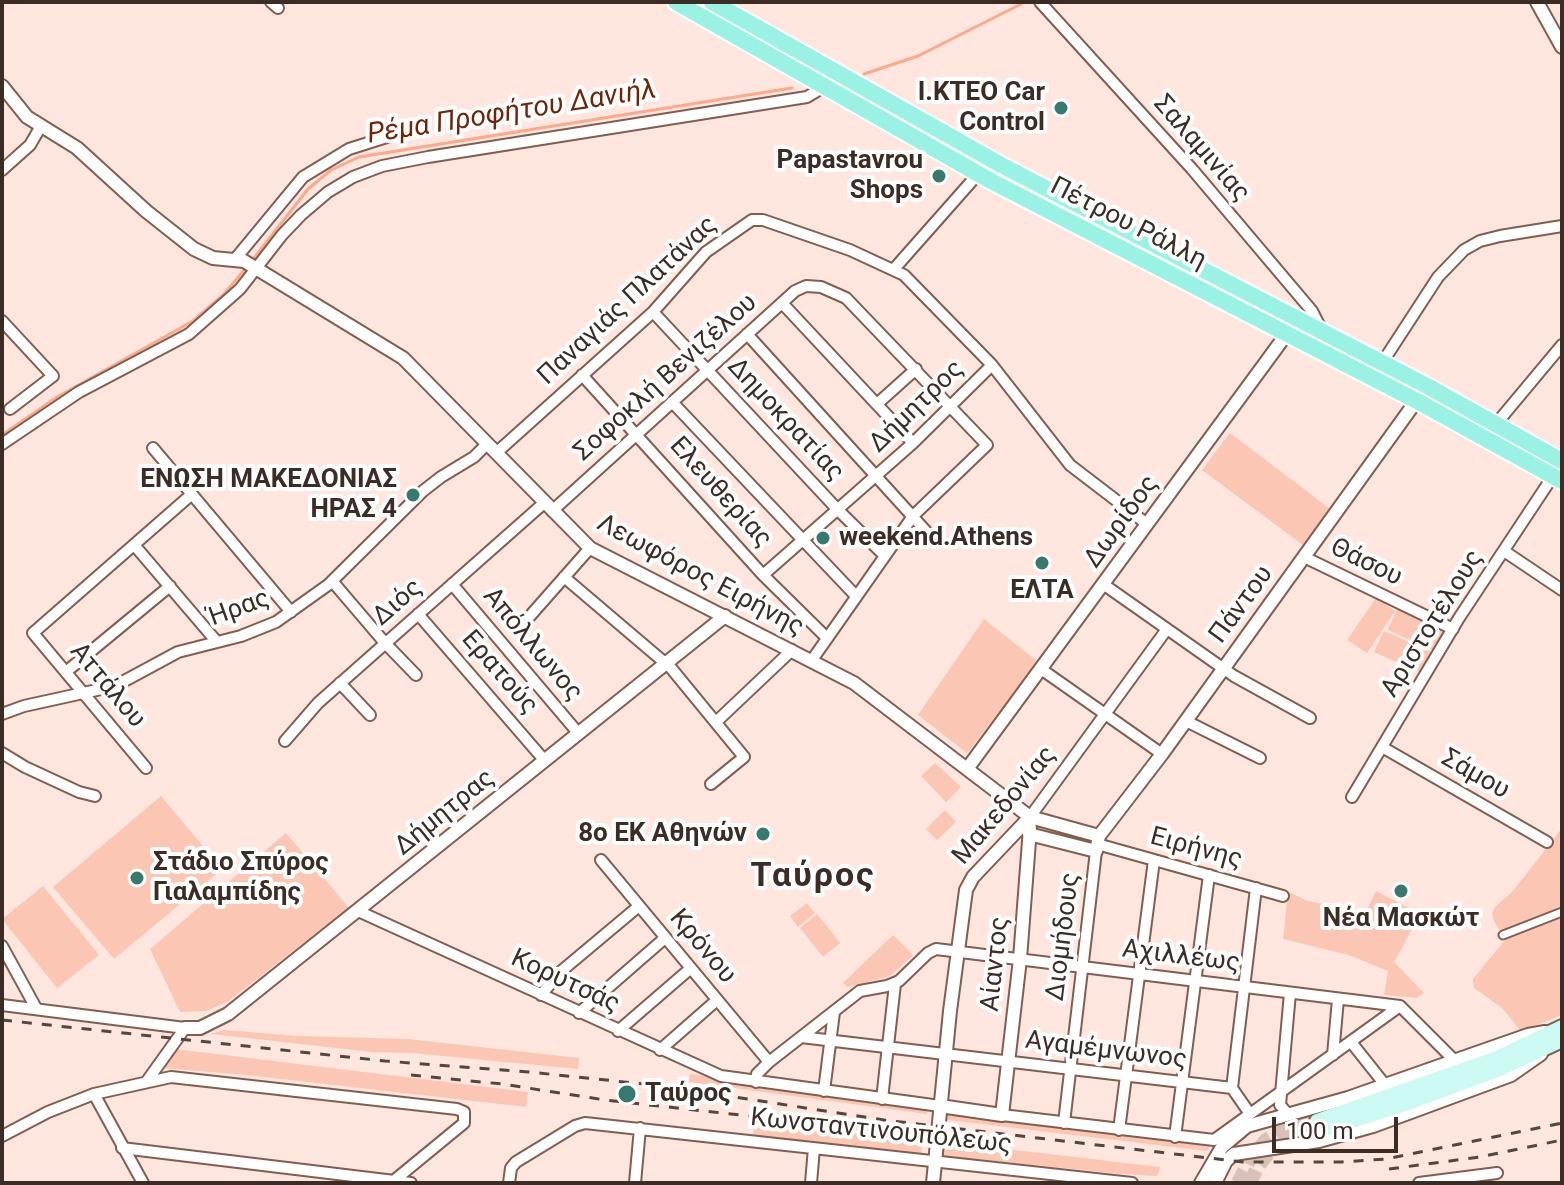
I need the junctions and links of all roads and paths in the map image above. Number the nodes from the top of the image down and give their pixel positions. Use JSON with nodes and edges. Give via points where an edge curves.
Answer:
{"nodes":[{"id":1,"x":676,"y":2,"type":"edge"},
{"id":2,"x":712,"y":2,"type":"edge"},
{"id":3,"x":1040,"y":2,"type":"edge"},
{"id":4,"x":1537,"y":2,"type":"edge"},
{"id":5,"x":1562,"y":47,"type":"edge"},
{"id":6,"x":829,"y":68,"type":"junction"},
{"id":7,"x":821,"y":84,"type":"junction"},
{"id":8,"x":2,"y":86,"type":"edge"},
{"id":9,"x":41,"y":126,"type":"junction"},
{"id":10,"x":390,"y":136,"type":"dead end"},
{"id":11,"x":2,"y":170,"type":"edge"},
{"id":12,"x":978,"y":174,"type":"junction"},
{"id":13,"x":1562,"y":226,"type":"edge"},
{"id":14,"x":248,"y":263,"type":"junction"},
{"id":15,"x":894,"y":269,"type":"junction"},
{"id":16,"x":1298,"y":296,"type":"junction"},
{"id":17,"x":782,"y":303,"type":"junction"},
{"id":18,"x":653,"y":312,"type":"junction"},
{"id":19,"x":1296,"y":318,"type":"junction"},
{"id":20,"x":2,"y":321,"type":"edge"},
{"id":21,"x":1322,"y":331,"type":"junction"},
{"id":22,"x":747,"y":334,"type":"junction"},
{"id":23,"x":1288,"y":334,"type":"junction"},
{"id":24,"x":1562,"y":345,"type":"edge"},
{"id":25,"x":1382,"y":363,"type":"junction"},
{"id":26,"x":992,"y":365,"type":"junction"},
{"id":27,"x":708,"y":369,"type":"junction"},
{"id":28,"x":916,"y":369,"type":"junction"},
{"id":29,"x":582,"y":375,"type":"junction"},
{"id":30,"x":1427,"y":386,"type":"junction"},
{"id":31,"x":1417,"y":401,"type":"junction"},
{"id":32,"x":672,"y":402,"type":"junction"},
{"id":33,"x":877,"y":404,"type":"junction"},
{"id":34,"x":951,"y":407,"type":"junction"},
{"id":35,"x":10,"y":409,"type":"dead end"},
{"id":36,"x":1496,"y":424,"type":"junction"},
{"id":37,"x":637,"y":434,"type":"junction"},
{"id":38,"x":913,"y":443,"type":"junction"},
{"id":39,"x":2,"y":444,"type":"edge"},
{"id":40,"x":153,"y":448,"type":"dead end"},
{"id":41,"x":492,"y":448,"type":"junction"},
{"id":42,"x":1562,"y":461,"type":"edge"},
{"id":43,"x":876,"y":476,"type":"junction"},
{"id":44,"x":1558,"y":479,"type":"edge"},
{"id":45,"x":192,"y":494,"type":"junction"},
{"id":46,"x":548,"y":507,"type":"junction"},
{"id":47,"x":838,"y":510,"type":"junction"},
{"id":48,"x":913,"y":516,"type":"junction"},
{"id":49,"x":1147,"y":524,"type":"junction"},
{"id":50,"x":933,"y":539,"type":"dead end"},
{"id":51,"x":802,"y":541,"type":"junction"},
{"id":52,"x":135,"y":546,"type":"junction"},
{"id":53,"x":590,"y":548,"type":"junction"},
{"id":54,"x":1504,"y":551,"type":"junction"},
{"id":55,"x":885,"y":556,"type":"junction"},
{"id":56,"x":1304,"y":557,"type":"junction"},
{"id":57,"x":763,"y":575,"type":"junction"},
{"id":58,"x":564,"y":577,"type":"junction"},
{"id":59,"x":333,"y":582,"type":"junction"},
{"id":60,"x":452,"y":584,"type":"junction"},
{"id":61,"x":1103,"y":584,"type":"junction"},
{"id":62,"x":170,"y":586,"type":"junction"},
{"id":63,"x":1562,"y":590,"type":"edge"},
{"id":64,"x":856,"y":596,"type":"junction"},
{"id":65,"x":291,"y":612,"type":"junction"},
{"id":66,"x":418,"y":614,"type":"junction"},
{"id":67,"x":530,"y":616,"type":"dead end"},
{"id":68,"x":725,"y":616,"type":"junction"},
{"id":69,"x":1167,"y":629,"type":"junction"},
{"id":70,"x":1453,"y":629,"type":"junction"},
{"id":71,"x":827,"y":638,"type":"junction"},
{"id":72,"x":217,"y":642,"type":"junction"},
{"id":73,"x":385,"y":643,"type":"junction"},
{"id":74,"x":792,"y":650,"type":"junction"},
{"id":75,"x":812,"y":660,"type":"junction"},
{"id":76,"x":666,"y":663,"type":"junction"},
{"id":77,"x":1224,"y":668,"type":"junction"},
{"id":78,"x":1041,"y":669,"type":"junction"},
{"id":79,"x":67,"y":671,"type":"junction"},
{"id":80,"x":416,"y":675,"type":"dead end"},
{"id":81,"x":340,"y":683,"type":"junction"},
{"id":82,"x":87,"y":694,"type":"junction"},
{"id":83,"x":2,"y":714,"type":"edge"},
{"id":84,"x":1106,"y":714,"type":"junction"},
{"id":85,"x":370,"y":715,"type":"dead end"},
{"id":86,"x":1310,"y":718,"type":"dead end"},
{"id":87,"x":1186,"y":721,"type":"junction"},
{"id":88,"x":716,"y":722,"type":"junction"},
{"id":89,"x":579,"y":734,"type":"junction"},
{"id":90,"x":285,"y":741,"type":"dead end"},
{"id":91,"x":1382,"y":747,"type":"junction"},
{"id":92,"x":2,"y":753,"type":"edge"},
{"id":93,"x":1162,"y":754,"type":"junction"},
{"id":94,"x":1260,"y":758,"type":"dead end"},
{"id":95,"x":545,"y":761,"type":"junction"},
{"id":96,"x":146,"y":768,"type":"dead end"},
{"id":97,"x":967,"y":769,"type":"junction"},
{"id":98,"x":711,"y":784,"type":"dead end"},
{"id":99,"x":95,"y":796,"type":"dead end"},
{"id":100,"x":1352,"y":797,"type":"dead end"},
{"id":101,"x":1030,"y":817,"type":"junction"},
{"id":102,"x":1029,"y":834,"type":"junction"},
{"id":103,"x":1547,"y":842,"type":"dead end"},
{"id":104,"x":1097,"y":844,"type":"junction"},
{"id":105,"x":601,"y":860,"type":"dead end"},
{"id":106,"x":1154,"y":860,"type":"junction"},
{"id":107,"x":1209,"y":875,"type":"junction"},
{"id":108,"x":1256,"y":888,"type":"junction"},
{"id":109,"x":1283,"y":896,"type":"dead end"},
{"id":110,"x":639,"y":906,"type":"junction"},
{"id":111,"x":358,"y":911,"type":"junction"},
{"id":112,"x":1562,"y":912,"type":"edge"},
{"id":113,"x":1503,"y":935,"type":"dead end"},
{"id":114,"x":665,"y":938,"type":"junction"},
{"id":115,"x":2,"y":946,"type":"edge"},
{"id":116,"x":957,"y":951,"type":"junction"},
{"id":117,"x":1020,"y":959,"type":"junction"},
{"id":118,"x":1082,"y":967,"type":"junction"},
{"id":119,"x":691,"y":968,"type":"junction"},
{"id":120,"x":1139,"y":974,"type":"junction"},
{"id":121,"x":1195,"y":981,"type":"junction"},
{"id":122,"x":895,"y":984,"type":"junction"},
{"id":123,"x":1244,"y":987,"type":"junction"},
{"id":124,"x":1290,"y":993,"type":"junction"},
{"id":125,"x":541,"y":995,"type":"junction"},
{"id":126,"x":1338,"y":999,"type":"junction"},
{"id":127,"x":717,"y":1000,"type":"junction"},
{"id":128,"x":2,"y":1005,"type":"edge"},
{"id":129,"x":1400,"y":1006,"type":"junction"},
{"id":130,"x":36,"y":1008,"type":"junction"},
{"id":131,"x":834,"y":1012,"type":"junction"},
{"id":132,"x":579,"y":1013,"type":"junction"},
{"id":133,"x":185,"y":1028,"type":"junction"},
{"id":134,"x":618,"y":1031,"type":"junction"},
{"id":135,"x":1558,"y":1035,"type":"edge"},
{"id":136,"x":801,"y":1037,"type":"junction"},
{"id":137,"x":830,"y":1041,"type":"junction"},
{"id":138,"x":1351,"y":1042,"type":"junction"},
{"id":139,"x":888,"y":1048,"type":"junction"},
{"id":140,"x":660,"y":1050,"type":"junction"},
{"id":141,"x":945,"y":1055,"type":"junction"},
{"id":142,"x":1333,"y":1055,"type":"junction"},
{"id":143,"x":769,"y":1062,"type":"junction"},
{"id":144,"x":1008,"y":1062,"type":"junction"},
{"id":145,"x":1456,"y":1062,"type":"junction"},
{"id":146,"x":1070,"y":1069,"type":"junction"},
{"id":147,"x":1126,"y":1075,"type":"junction"},
{"id":148,"x":147,"y":1081,"type":"junction"},
{"id":149,"x":756,"y":1082,"type":"junction"},
{"id":150,"x":1182,"y":1082,"type":"junction"},
{"id":151,"x":1386,"y":1086,"type":"junction"},
{"id":152,"x":1232,"y":1088,"type":"junction"},
{"id":153,"x":824,"y":1091,"type":"junction"},
{"id":154,"x":1281,"y":1092,"type":"junction"},
{"id":155,"x":94,"y":1094,"type":"junction"},
{"id":156,"x":882,"y":1099,"type":"junction"},
{"id":157,"x":940,"y":1106,"type":"junction"},
{"id":158,"x":1287,"y":1113,"type":"junction"},
{"id":159,"x":1250,"y":1114,"type":"junction"},
{"id":160,"x":1002,"y":1115,"type":"junction"},
{"id":161,"x":1064,"y":1123,"type":"junction"},
{"id":162,"x":1319,"y":1126,"type":"tunnel mouth"},
{"id":163,"x":640,"y":1128,"type":"junction"},
{"id":164,"x":1119,"y":1130,"type":"junction"},
{"id":165,"x":2,"y":1136,"type":"edge"},
{"id":166,"x":1175,"y":1137,"type":"junction"},
{"id":167,"x":122,"y":1148,"type":"junction"},
{"id":168,"x":814,"y":1148,"type":"junction"},
{"id":169,"x":934,"y":1162,"type":"junction"},
{"id":170,"x":1497,"y":1173,"type":"dead end"},
{"id":171,"x":1055,"y":1179,"type":"edge"},
{"id":172,"x":392,"y":1182,"type":"edge"},
{"id":173,"x":143,"y":1183,"type":"edge"},
{"id":174,"x":411,"y":1183,"type":"edge"},
{"id":175,"x":509,"y":1183,"type":"edge"},
{"id":176,"x":635,"y":1183,"type":"edge"},
{"id":177,"x":811,"y":1183,"type":"edge"},
{"id":178,"x":933,"y":1183,"type":"edge"},
{"id":179,"x":1132,"y":1183,"type":"edge"},
{"id":180,"x":1201,"y":1183,"type":"edge"},
{"id":181,"x":1215,"y":1183,"type":"edge"},
{"id":182,"x":1423,"y":1183,"type":"edge"}],
"edges":[{"from":1,"to":7,"type":"main road","name":"Πέτρου Ράλλη"},
{"from":2,"to":6,"type":"main road","name":"Πέτρου Ράλλη"},
{"from":3,"to":16,"type":"street","name":"Σαλαμινίας","via":[[1186,162]]},
{"from":4,"to":5,"type":"street"},
{"from":6,"to":7,"type":"street"},
{"from":6,"to":19,"type":"main road","name":"Πέτρου Ράλλη","via":[[989,159]]},
{"from":7,"to":12,"type":"main road","name":"Πέτρου Ράλλη"},
{"from":7,"to":14,"type":"street","via":[[807,97],[403,161],[369,171],[341,183]]},
{"from":8,"to":9,"type":"street","name":"Λεωφόρος Ειρήνης"},
{"from":9,"to":11,"type":"street","via":[[30,145]]},
{"from":9,"to":14,"type":"street","name":"Λεωφόρος Ειρήνης","via":[[85,154],[194,249]]},
{"from":10,"to":14,"type":"street","via":[[349,149],[303,177]]},
{"from":12,"to":15,"type":"street"},
{"from":12,"to":23,"type":"main road","name":"Πέτρου Ράλλη"},
{"from":13,"to":25,"type":"street","via":[[1500,236],[1464,250],[1438,277]]},
{"from":14,"to":39,"type":"street","via":[[227,302],[189,334],[79,392]]},
{"from":14,"to":41,"type":"street","name":"Λεωφόρος Ειρήνης","via":[[397,354]]},
{"from":15,"to":18,"type":"street","name":"Παναγιάς Πλατάνας","via":[[796,229],[752,220],[700,259]]},
{"from":15,"to":26,"type":"street"},
{"from":16,"to":19,"type":"street","name":"Δωρίδος"},
{"from":16,"to":21,"type":"street","name":"Σαλαμινίας"},
{"from":17,"to":22,"type":"street","name":"Σοφοκλή Βενιζέλου"},
{"from":17,"to":28,"type":"street","name":"Σοφοκλή Βενιζέλου","via":[[795,291],[813,286],[833,291]]},
{"from":17,"to":33,"type":"street"},
{"from":18,"to":27,"type":"street","name":"Δημοκρατίας"},
{"from":18,"to":29,"type":"street","name":"Παναγιάς Πλατάνας"},
{"from":19,"to":21,"type":"main road","name":"Πέτρου Ράλλη"},
{"from":19,"to":23,"type":"street","name":"Δωρίδος"},
{"from":20,"to":35,"type":"street","via":[[53,376]]},
{"from":21,"to":25,"type":"main road","name":"Πέτρου Ράλλη"},
{"from":22,"to":27,"type":"street","name":"Σοφοκλή Βενιζέλου"},
{"from":22,"to":43,"type":"street"},
{"from":23,"to":31,"type":"main road","name":"Πέτρου Ράλλη"},
{"from":23,"to":49,"type":"street","name":"Δωρίδος"},
{"from":24,"to":36,"type":"street"},
{"from":25,"to":30,"type":"main road","name":"Πέτρου Ράλλη"},
{"from":26,"to":34,"type":"street","name":"Δήμητρος"},
{"from":26,"to":49,"type":"street","via":[[1070,465]]},
{"from":27,"to":32,"type":"street","name":"Σοφοκλή Βενιζέλου"},
{"from":27,"to":47,"type":"street","name":"Δημοκρατίας"},
{"from":28,"to":33,"type":"street"},
{"from":28,"to":34,"type":"street"},
{"from":29,"to":37,"type":"street","name":"Ελευθερίας"},
{"from":29,"to":41,"type":"street","name":"Παναγιάς Πλατάνας"},
{"from":30,"to":31,"type":"street","name":"Πάντου"},
{"from":30,"to":36,"type":"main road","name":"Πέτρου Ράλλη"},
{"from":31,"to":44,"type":"main road","name":"Πέτρου Ράλλη"},
{"from":31,"to":56,"type":"street","name":"Πάντου"},
{"from":32,"to":37,"type":"street","name":"Σοφοκλή Βενιζέλου"},
{"from":32,"to":51,"type":"street"},
{"from":33,"to":38,"type":"street"},
{"from":34,"to":38,"type":"street","name":"Δήμητρος"},
{"from":34,"to":48,"type":"street","via":[[987,445]]},
{"from":36,"to":42,"type":"main road","name":"Πέτρου Ράλλη"},
{"from":37,"to":46,"type":"street","name":"Σοφοκλή Βενιζέλου"},
{"from":37,"to":57,"type":"street","name":"Ελευθερίας"},
{"from":38,"to":43,"type":"street","name":"Δήμητρος"},
{"from":40,"to":45,"type":"street"},
{"from":41,"to":46,"type":"street","name":"Λεωφόρος Ειρήνης"},
{"from":41,"to":59,"type":"street","name":"Ήρας","via":[[423,491]]},
{"from":43,"to":47,"type":"street","name":"Δήμητρος"},
{"from":43,"to":48,"type":"street"},
{"from":44,"to":54,"type":"street","name":"Αριστοτέλους"},
{"from":45,"to":52,"type":"street"},
{"from":45,"to":65,"type":"street"},
{"from":46,"to":53,"type":"street","name":"Λεωφόρος Ειρήνης"},
{"from":46,"to":60,"type":"street","name":"Διός"},
{"from":47,"to":51,"type":"street","name":"Δήμητρος"},
{"from":47,"to":55,"type":"street","name":"Δημοκρατίας"},
{"from":48,"to":50,"type":"street"},
{"from":48,"to":55,"type":"street"},
{"from":49,"to":61,"type":"street","name":"Δωρίδος"},
{"from":51,"to":57,"type":"street","name":"Δήμητρος"},
{"from":51,"to":64,"type":"street"},
{"from":52,"to":62,"type":"street"},
{"from":52,"to":79,"type":"street","name":"Αττάλου","via":[[33,633]]},
{"from":53,"to":58,"type":"street"},
{"from":53,"to":68,"type":"street","name":"Λεωφόρος Ειρήνης"},
{"from":54,"to":63,"type":"street"},
{"from":54,"to":70,"type":"street","name":"Αριστοτέλους"},
{"from":55,"to":64,"type":"street"},
{"from":56,"to":70,"type":"street","name":"Θάσου"},
{"from":56,"to":77,"type":"street","name":"Πάντου"},
{"from":57,"to":71,"type":"street","name":"Ελευθερίας"},
{"from":58,"to":67,"type":"street"},
{"from":58,"to":76,"type":"street"},
{"from":59,"to":65,"type":"street","name":"Ήρας"},
{"from":59,"to":73,"type":"street"},
{"from":60,"to":66,"type":"street","name":"Διός"},
{"from":60,"to":89,"type":"street","name":"Απόλλωνος"},
{"from":61,"to":69,"type":"street"},
{"from":61,"to":78,"type":"street","name":"Δωρίδος"},
{"from":62,"to":72,"type":"street"},
{"from":62,"to":79,"type":"street"},
{"from":64,"to":71,"type":"street"},
{"from":65,"to":72,"type":"street","name":"Ήρας","via":[[261,629]]},
{"from":66,"to":73,"type":"street","name":"Διός"},
{"from":66,"to":95,"type":"street","name":"Ερατούς"},
{"from":68,"to":74,"type":"street","name":"Λεωφόρος Ειρήνης"},
{"from":68,"to":76,"type":"street","name":"Δήμητρας"},
{"from":69,"to":77,"type":"street"},
{"from":69,"to":84,"type":"street","name":"Μακεδονίας"},
{"from":70,"to":91,"type":"street","name":"Αριστοτέλους"},
{"from":71,"to":75,"type":"street"},
{"from":72,"to":82,"type":"street","name":"Ήρας","via":[[178,652],[128,680]]},
{"from":73,"to":80,"type":"street"},
{"from":73,"to":81,"type":"street","name":"Διός"},
{"from":74,"to":75,"type":"street","name":"Λεωφόρος Ειρήνης"},
{"from":74,"to":88,"type":"street"},
{"from":75,"to":97,"type":"street","name":"Λεωφόρος Ειρήνης","via":[[854,683]]},
{"from":76,"to":88,"type":"street"},
{"from":76,"to":89,"type":"street","name":"Δήμητρας"},
{"from":77,"to":86,"type":"street"},
{"from":77,"to":87,"type":"street","name":"Πάντου"},
{"from":78,"to":84,"type":"street"},
{"from":78,"to":97,"type":"street","name":"Δωρίδος"},
{"from":79,"to":82,"type":"street","name":"Αττάλου"},
{"from":81,"to":85,"type":"street"},
{"from":81,"to":90,"type":"street","name":"Διός"},
{"from":82,"to":83,"type":"street","name":"Ήρας"},
{"from":82,"to":96,"type":"street","name":"Αττάλου"},
{"from":84,"to":93,"type":"street"},
{"from":84,"to":101,"type":"street","name":"Μακεδονίας"},
{"from":87,"to":93,"type":"street","name":"Πάντου"},
{"from":87,"to":94,"type":"street"},
{"from":88,"to":98,"type":"street","via":[[744,757]]},
{"from":89,"to":95,"type":"street","name":"Δήμητρας"},
{"from":91,"to":100,"type":"street","name":"Αριστοτέλους"},
{"from":91,"to":103,"type":"street","name":"Σάμου"},
{"from":92,"to":99,"type":"street"},
{"from":93,"to":104,"type":"street","name":"Πάντου"},
{"from":95,"to":111,"type":"street","name":"Δήμητρας"},
{"from":97,"to":101,"type":"street","name":"Λεωφόρος Ειρήνης"},
{"from":101,"to":102,"type":"street","name":"Αίαντος"},
{"from":101,"to":104,"type":"street","name":"Ειρήνης"},
{"from":101,"to":116,"type":"street","name":"Μακεδονίας","via":[[969,882]]},
{"from":102,"to":104,"type":"street","name":"Ειρήνης"},
{"from":102,"to":117,"type":"street","name":"Αίαντος"},
{"from":104,"to":106,"type":"street","name":"Ειρήνης"},
{"from":104,"to":118,"type":"street","name":"Διομήδους"},
{"from":105,"to":110,"type":"street","name":"Κρόνου"},
{"from":106,"to":107,"type":"street","name":"Ειρήνης"},
{"from":106,"to":120,"type":"street"},
{"from":107,"to":108,"type":"street","name":"Ειρήνης"},
{"from":107,"to":121,"type":"street"},
{"from":108,"to":109,"type":"street","name":"Ειρήνης"},
{"from":108,"to":123,"type":"street"},
{"from":110,"to":114,"type":"street","name":"Κρόνου"},
{"from":110,"to":125,"type":"street","via":[[559,973]]},
{"from":111,"to":125,"type":"street","name":"Κορυτσάς"},
{"from":111,"to":133,"type":"street","name":"Δήμητρας","via":[[228,1014],[200,1028]]},
{"from":112,"to":113,"type":"street"},
{"from":114,"to":119,"type":"street","name":"Κρόνου"},
{"from":114,"to":132,"type":"street"},
{"from":115,"to":130,"type":"street"},
{"from":116,"to":117,"type":"street","name":"Αχιλλέως"},
{"from":116,"to":122,"type":"street","via":[[931,951]]},
{"from":116,"to":141,"type":"street","name":"Μακεδονίας"},
{"from":117,"to":118,"type":"street","name":"Αχιλλέως"},
{"from":117,"to":144,"type":"street","name":"Αίαντος"},
{"from":118,"to":120,"type":"street","name":"Αχιλλέως"},
{"from":118,"to":146,"type":"street","name":"Διομήδους"},
{"from":119,"to":127,"type":"street","name":"Κρόνου"},
{"from":119,"to":134,"type":"street"},
{"from":120,"to":121,"type":"street","name":"Αχιλλέως"},
{"from":120,"to":147,"type":"street"},
{"from":121,"to":123,"type":"street","name":"Αχιλλέως"},
{"from":121,"to":150,"type":"street"},
{"from":122,"to":131,"type":"street","via":[[860,991]]},
{"from":122,"to":139,"type":"street"},
{"from":123,"to":124,"type":"street","name":"Αχιλλέως"},
{"from":123,"to":152,"type":"street"},
{"from":124,"to":126,"type":"street","name":"Αχιλλέως"},
{"from":124,"to":154,"type":"street"},
{"from":125,"to":132,"type":"street","name":"Κορυτσάς"},
{"from":126,"to":129,"type":"street","name":"Αχιλλέως"},
{"from":126,"to":142,"type":"street"},
{"from":127,"to":140,"type":"street"},
{"from":127,"to":143,"type":"street","name":"Κρόνου"},
{"from":128,"to":130,"type":"street"},
{"from":129,"to":138,"type":"street"},
{"from":129,"to":145,"type":"street"},
{"from":130,"to":133,"type":"street"},
{"from":131,"to":136,"type":"street"},
{"from":131,"to":137,"type":"street"},
{"from":132,"to":134,"type":"street","name":"Κορυτσάς"},
{"from":133,"to":148,"type":"street"},
{"from":134,"to":140,"type":"street","name":"Κορυτσάς"},
{"from":135,"to":145,"type":"street","via":[[1528,1035]]},
{"from":135,"to":162,"type":"main road","via":[[1500,1069],[1408,1103]]},
{"from":135,"to":181,"type":"street","via":[[1511,1075],[1373,1126],[1319,1141],[1234,1154]]},
{"from":136,"to":137,"type":"street","name":"Αγαμέμνωνος"},
{"from":136,"to":143,"type":"street"},
{"from":137,"to":139,"type":"street","name":"Αγαμέμνωνος"},
{"from":137,"to":153,"type":"street"},
{"from":138,"to":142,"type":"street"},
{"from":138,"to":151,"type":"street"},
{"from":139,"to":141,"type":"street","name":"Αγαμέμνωνος"},
{"from":139,"to":156,"type":"street"},
{"from":140,"to":149,"type":"street","name":"Κορυτσάς","via":[[721,1076]]},
{"from":141,"to":144,"type":"street","name":"Αγαμέμνωνος"},
{"from":141,"to":157,"type":"street","name":"Μακεδονίας"},
{"from":142,"to":154,"type":"street"},
{"from":143,"to":149,"type":"street"},
{"from":144,"to":146,"type":"street","name":"Αγαμέμνωνος"},
{"from":144,"to":160,"type":"street","name":"Αίαντος"},
{"from":145,"to":151,"type":"street"},
{"from":146,"to":147,"type":"street","name":"Αγαμέμνωνος"},
{"from":146,"to":161,"type":"street","name":"Διομήδους"},
{"from":147,"to":150,"type":"street","name":"Αγαμέμνωνος"},
{"from":147,"to":164,"type":"street"},
{"from":148,"to":155,"type":"street"},
{"from":148,"to":172,"type":"street","via":[[185,1077],[457,1109],[466,1115],[464,1123]]},
{"from":149,"to":153,"type":"street","name":"Κωνσταντινουπόλεως"},
{"from":150,"to":152,"type":"street","name":"Αγαμέμνωνος"},
{"from":150,"to":166,"type":"street"},
{"from":151,"to":158,"type":"street"},
{"from":152,"to":159,"type":"street"},
{"from":153,"to":156,"type":"street","name":"Κωνσταντινουπόλεως"},
{"from":154,"to":158,"type":"street","via":[[1280,1105]]},
{"from":154,"to":159,"type":"street"},
{"from":155,"to":165,"type":"street"},
{"from":155,"to":167,"type":"street"},
{"from":156,"to":157,"type":"street","name":"Κωνσταντινουπόλεως"},
{"from":157,"to":160,"type":"street","name":"Κωνσταντινουπόλεως"},
{"from":157,"to":169,"type":"street","name":"Μακεδονίας"},
{"from":158,"to":180,"type":"street","via":[[1235,1134]]},
{"from":159,"to":166,"type":"street","name":"Κωνσταντινουπόλεως","via":[[1212,1140]]},
{"from":160,"to":161,"type":"street","name":"Κωνσταντινουπόλεως"},
{"from":161,"to":164,"type":"street","name":"Κωνσταντινουπόλεως"},
{"from":163,"to":168,"type":"street","name":"Κωνσταντινουπόλεως"},
{"from":163,"to":175,"type":"street","name":"Κωνσταντινουπόλεως","via":[[579,1123],[512,1165]]},
{"from":163,"to":176,"type":"street"},
{"from":164,"to":166,"type":"street","name":"Κωνσταντινουπόλεως"},
{"from":167,"to":172,"type":"street"},
{"from":167,"to":173,"type":"street"},
{"from":168,"to":169,"type":"street","name":"Κωνσταντινουπόλεως"},
{"from":168,"to":177,"type":"street"},
{"from":169,"to":171,"type":"street","name":"Κωνσταντινουπόλεως"},
{"from":169,"to":178,"type":"street","name":"Μακεδονίας"},
{"from":170,"to":182,"type":"street"},
{"from":171,"to":179,"type":"street","name":"Κωνσταντινουπόλεως"},
{"from":172,"to":174,"type":"street"}]}
